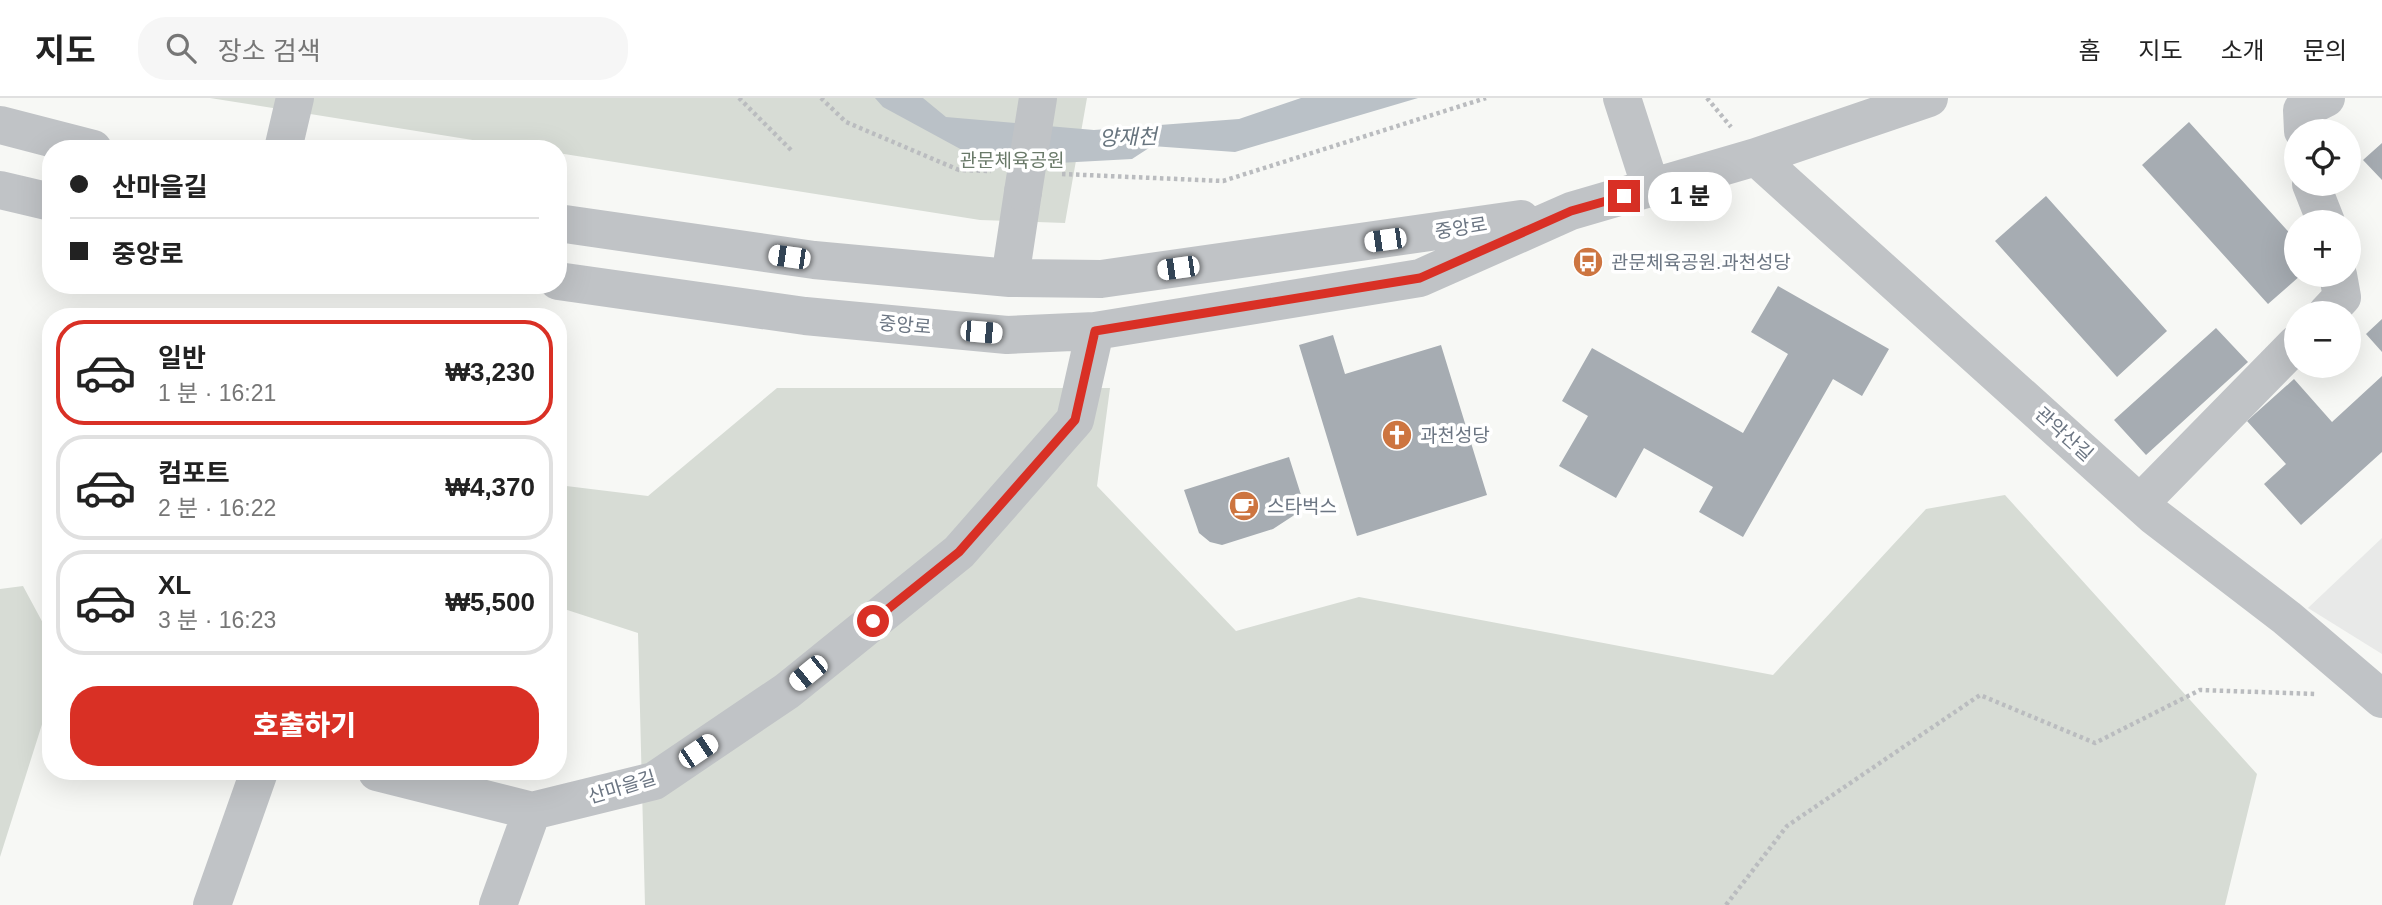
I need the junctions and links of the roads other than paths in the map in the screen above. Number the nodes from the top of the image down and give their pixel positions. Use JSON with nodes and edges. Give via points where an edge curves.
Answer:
{"nodes":[{"id":1,"x":295,"y":98,"type":"edge"},
{"id":2,"x":1038,"y":98,"type":"edge"},
{"id":3,"x":1929,"y":98,"type":"edge"},
{"id":4,"x":2326,"y":98,"type":"edge"},
{"id":5,"x":1623,"y":100,"type":"edge"},
{"id":6,"x":2302,"y":119,"type":"edge"},
{"id":7,"x":0,"y":124,"type":"edge"},
{"id":8,"x":60,"y":140,"type":"edge"},
{"id":9,"x":285,"y":140,"type":"edge"},
{"id":10,"x":1756,"y":157,"type":"junction"},
{"id":11,"x":1651,"y":188,"type":"junction"},
{"id":12,"x":0,"y":190,"type":"edge"},
{"id":13,"x":42,"y":200,"type":"edge"},
{"id":14,"x":1571,"y":211,"type":"junction"},
{"id":15,"x":567,"y":224,"type":"edge"},
{"id":16,"x":1010,"y":278,"type":"junction"},
{"id":17,"x":567,"y":282,"type":"edge"},
{"id":18,"x":1095,"y":331,"type":"junction"},
{"id":19,"x":2284,"y":356,"type":"edge"},
{"id":20,"x":2140,"y":503,"type":"junction"},
{"id":21,"x":2382,"y":699,"type":"edge"},
{"id":22,"x":256,"y":780,"type":"edge"},
{"id":23,"x":409,"y":780,"type":"edge"},
{"id":24,"x":532,"y":811,"type":"junction"},
{"id":25,"x":212,"y":905,"type":"edge"},
{"id":26,"x":498,"y":905,"type":"edge"}],
"edges":[{"from":1,"to":9,"type":"street"},
{"from":2,"to":16,"type":"street","bridge":true,"via":[[1012,182]]},
{"from":3,"to":10,"type":"street","name":"중앙로"},
{"from":4,"to":6,"type":"street","via":[[2302,110]]},
{"from":5,"to":11,"type":"street"},
{"from":7,"to":8,"type":"street"},
{"from":10,"to":11,"type":"street","name":"중앙로"},
{"from":10,"to":20,"type":"street","name":"관악산길"},
{"from":11,"to":14,"type":"street","name":"중앙로"},
{"from":12,"to":13,"type":"street"},
{"from":14,"to":16,"type":"street","name":"중앙로","via":[[1101,279]]},
{"from":14,"to":18,"type":"street","name":"중앙로","via":[[1420,278]]},
{"from":15,"to":16,"type":"street","name":"중앙로","via":[[814,260]]},
{"from":17,"to":18,"type":"street","name":"중앙로","via":[[806,316],[1007,335]]},
{"from":18,"to":24,"type":"street","name":"산마을길","via":[[1075,420],[959,552],[787,691],[654,781]]},
{"from":19,"to":20,"type":"street"},
{"from":20,"to":21,"type":"street","name":"관악산길"},
{"from":22,"to":25,"type":"street"},
{"from":23,"to":24,"type":"street","name":"산마을길"},
{"from":24,"to":26,"type":"street"}]}
